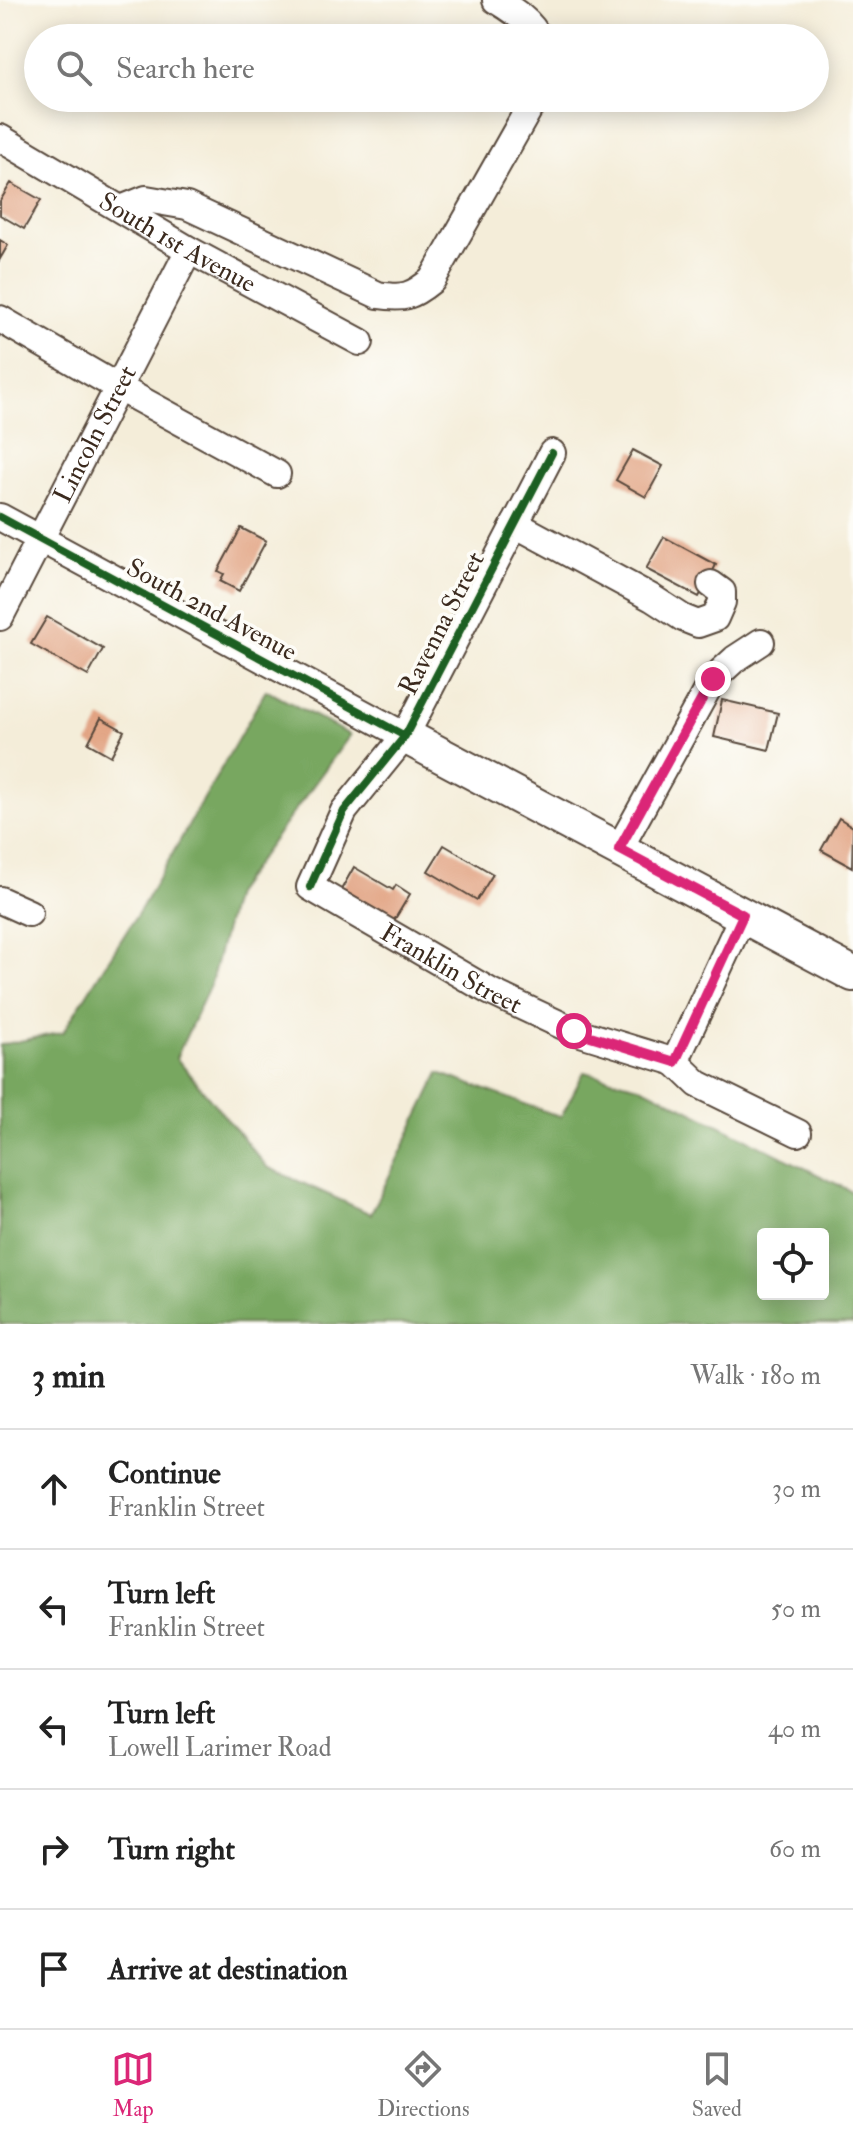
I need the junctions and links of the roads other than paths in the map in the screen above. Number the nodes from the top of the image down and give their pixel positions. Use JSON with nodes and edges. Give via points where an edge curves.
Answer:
{"nodes":[{"id":1,"x":496,"y":0,"type":"edge"},
{"id":2,"x":527,"y":24,"type":"edge"},
{"id":3,"x":527,"y":112,"type":"edge"},
{"id":4,"x":0,"y":138,"type":"edge"},
{"id":5,"x":121,"y":209,"type":"junction"},
{"id":6,"x":189,"y":250,"type":"junction"},
{"id":7,"x":0,"y":319,"type":"edge"},
{"id":8,"x":360,"y":342,"type":"dead end"},
{"id":9,"x":119,"y":388,"type":"junction"},
{"id":10,"x":552,"y":453,"type":"dead end"},
{"id":11,"x":277,"y":474,"type":"dead end"},
{"id":12,"x":0,"y":517,"type":"edge"},
{"id":13,"x":515,"y":524,"type":"junction"},
{"id":14,"x":42,"y":540,"type":"junction"},
{"id":15,"x":711,"y":584,"type":"dead end"},
{"id":16,"x":0,"y":617,"type":"edge"},
{"id":17,"x":761,"y":642,"type":"dead end"},
{"id":18,"x":405,"y":736,"type":"junction"},
{"id":19,"x":619,"y":849,"type":"junction"},
{"id":20,"x":310,"y":887,"type":"joint"},
{"id":21,"x":0,"y":900,"type":"edge"},
{"id":22,"x":29,"y":913,"type":"dead end"},
{"id":23,"x":743,"y":915,"type":"junction"},
{"id":24,"x":853,"y":974,"type":"edge"},
{"id":25,"x":675,"y":1062,"type":"junction"},
{"id":26,"x":798,"y":1133,"type":"dead end"}],
"edges":[{"from":1,"to":2,"type":"street"},
{"from":3,"to":5,"type":"street","via":[[432,280],[402,298],[378,295],[187,206],[146,199]]},
{"from":4,"to":5,"type":"street","name":"South 1st Avenue"},
{"from":5,"to":6,"type":"street","name":"South 1st Avenue"},
{"from":6,"to":8,"type":"street","name":"South 1st Avenue"},
{"from":6,"to":9,"type":"street","name":"Lincoln Street"},
{"from":7,"to":9,"type":"street"},
{"from":9,"to":11,"type":"street"},
{"from":9,"to":14,"type":"street","name":"Lincoln Street"},
{"from":10,"to":13,"type":"street","name":"Ravenna Street"},
{"from":12,"to":14,"type":"street","name":"South 2nd Avenue"},
{"from":13,"to":15,"type":"street","via":[[698,624],[715,618],[722,602],[722,592]]},
{"from":13,"to":18,"type":"street","name":"Ravenna Street"},
{"from":14,"to":16,"type":"street","name":"Lincoln Street"},
{"from":14,"to":18,"type":"street","name":"South 2nd Avenue"},
{"from":17,"to":19,"type":"street","via":[[713,679]]},
{"from":18,"to":19,"type":"main road"},
{"from":18,"to":20,"type":"street","name":"Ravenna Street","via":[[344,811]]},
{"from":19,"to":23,"type":"main road"},
{"from":20,"to":25,"type":"street","name":"Franklin Street","via":[[491,992],[574,1031]]},
{"from":21,"to":22,"type":"street"},
{"from":23,"to":24,"type":"main road"},
{"from":23,"to":25,"type":"street"},
{"from":25,"to":26,"type":"street","via":[[698,1084]]}]}
